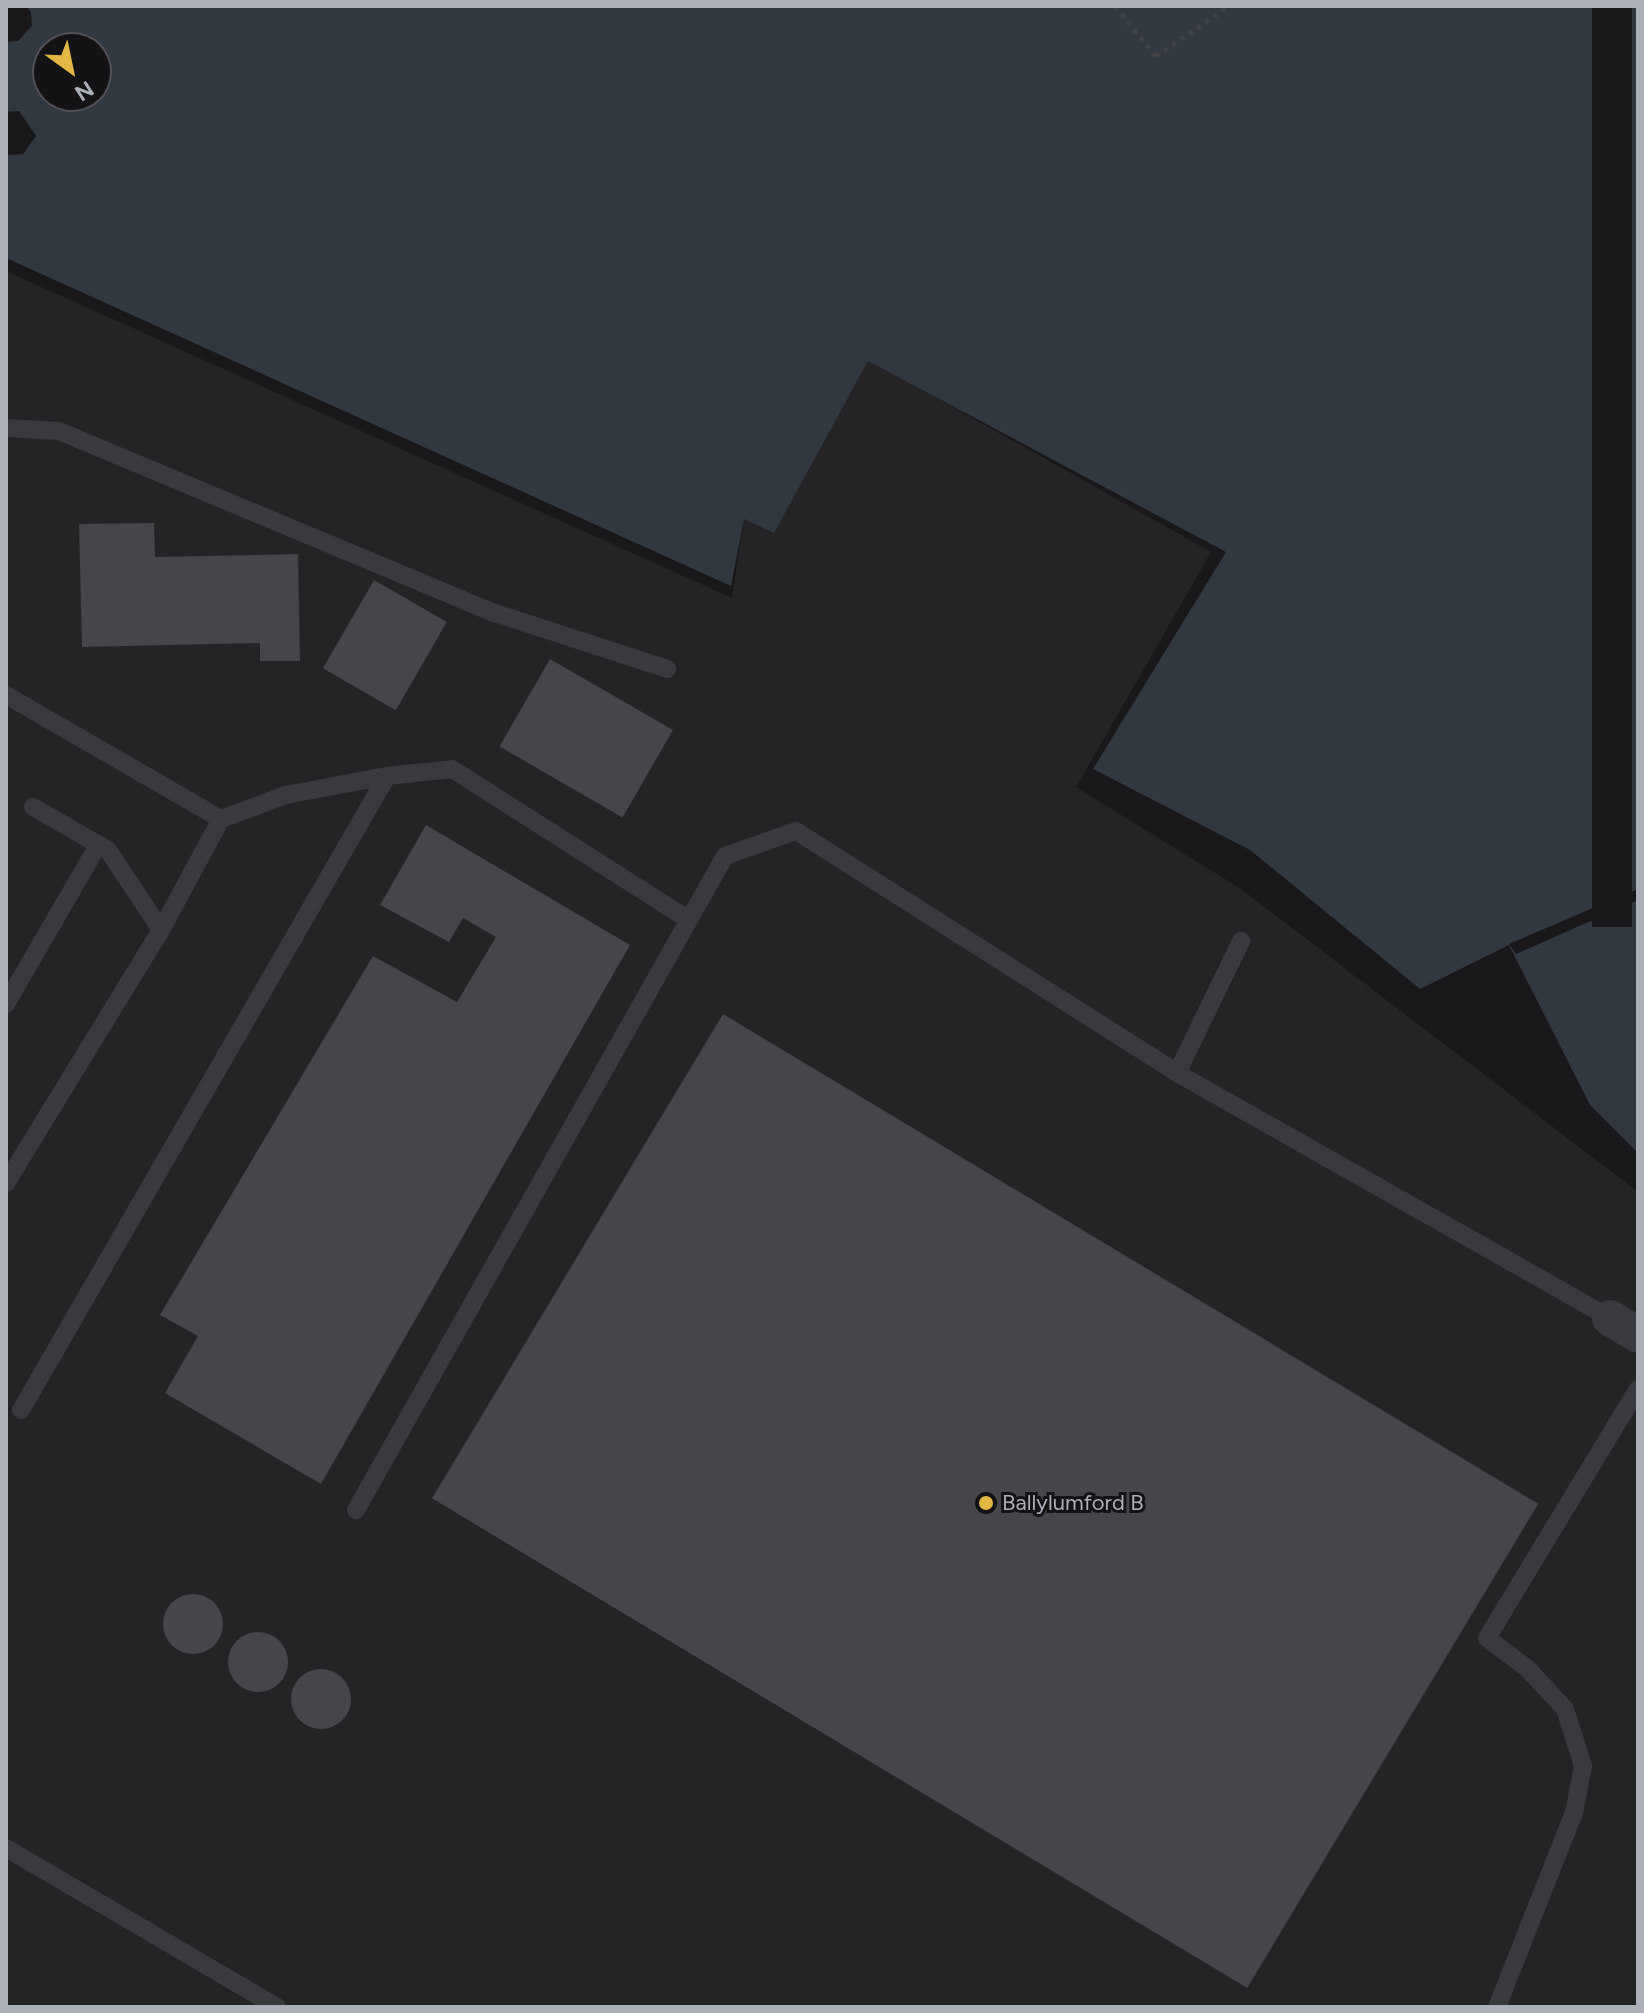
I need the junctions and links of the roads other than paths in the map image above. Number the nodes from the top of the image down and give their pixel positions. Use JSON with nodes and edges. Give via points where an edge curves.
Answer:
{"nodes":[{"id":1,"x":6,"y":428,"type":"edge"},
{"id":2,"x":667,"y":669,"type":"dead end"},
{"id":3,"x":6,"y":695,"type":"edge"},
{"id":4,"x":387,"y":776,"type":"junction"},
{"id":5,"x":33,"y":807,"type":"dead end"},
{"id":6,"x":221,"y":819,"type":"junction"},
{"id":7,"x":98,"y":845,"type":"junction"},
{"id":8,"x":686,"y":918,"type":"junction"},
{"id":9,"x":161,"y":930,"type":"junction"},
{"id":10,"x":1241,"y":941,"type":"dead end"},
{"id":11,"x":6,"y":1004,"type":"edge"},
{"id":12,"x":1177,"y":1073,"type":"junction"},
{"id":13,"x":6,"y":1183,"type":"edge"},
{"id":14,"x":1624,"y":1326,"type":"edge"},
{"id":15,"x":1638,"y":1389,"type":"edge"},
{"id":16,"x":21,"y":1410,"type":"dead end"},
{"id":17,"x":356,"y":1510,"type":"dead end"},
{"id":18,"x":6,"y":1848,"type":"edge"},
{"id":19,"x":277,"y":2007,"type":"edge"},
{"id":20,"x":1497,"y":2007,"type":"edge"}],
"edges":[{"from":1,"to":2,"type":"lane","via":[[59,431],[495,613]]},
{"from":3,"to":6,"type":"lane"},
{"from":4,"to":6,"type":"lane","via":[[286,795]]},
{"from":4,"to":8,"type":"lane","via":[[452,769]]},
{"from":4,"to":16,"type":"lane"},
{"from":5,"to":7,"type":"lane"},
{"from":6,"to":9,"type":"lane"},
{"from":7,"to":9,"type":"lane","via":[[108,850]]},
{"from":7,"to":11,"type":"lane"},
{"from":8,"to":12,"type":"lane","via":[[725,856],[796,831]]},
{"from":8,"to":17,"type":"lane"},
{"from":9,"to":13,"type":"lane"},
{"from":10,"to":12,"type":"lane"},
{"from":12,"to":14,"type":"lane"},
{"from":15,"to":20,"type":"lane","via":[[1487,1638],[1528,1669],[1565,1709],[1583,1766],[1574,1813]]},
{"from":18,"to":19,"type":"lane"}]}
